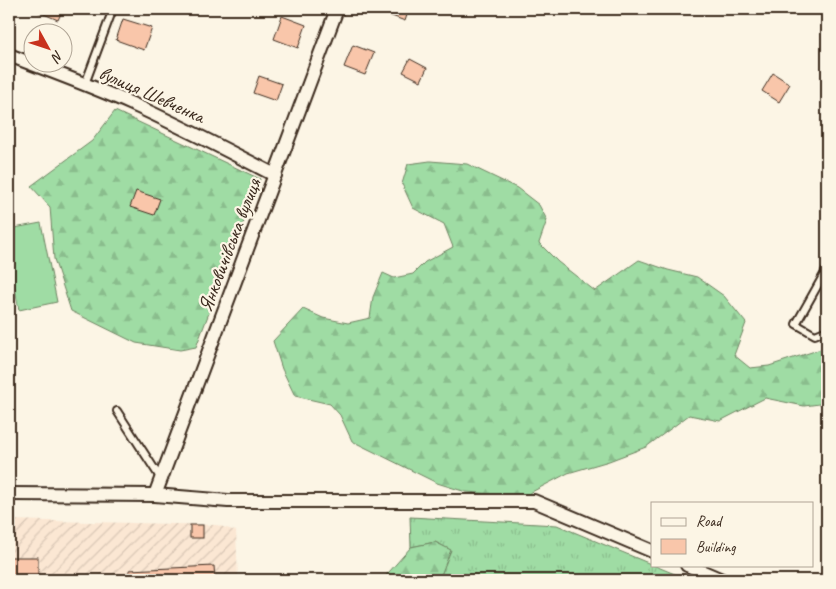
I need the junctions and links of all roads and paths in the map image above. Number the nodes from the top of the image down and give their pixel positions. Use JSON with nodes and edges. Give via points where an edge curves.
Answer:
{"nodes":[{"id":1,"x":113,"y":9,"type":"edge"},
{"id":2,"x":338,"y":9,"type":"edge"},
{"id":3,"x":9,"y":55,"type":"edge"},
{"id":4,"x":85,"y":84,"type":"junction"},
{"id":5,"x":275,"y":175,"type":"junction"},
{"id":6,"x":827,"y":269,"type":"edge"},
{"id":7,"x":827,"y":330,"type":"edge"},
{"id":8,"x":117,"y":410,"type":"dead end"},
{"id":9,"x":161,"y":478,"type":"junction"},
{"id":10,"x":9,"y":494,"type":"edge"},
{"id":11,"x":155,"y":495,"type":"junction"},
{"id":12,"x":651,"y":551,"type":"edge"},
{"id":13,"x":689,"y":566,"type":"edge"},
{"id":14,"x":722,"y":580,"type":"edge"}],
"edges":[{"from":1,"to":4,"type":"lane"},
{"from":2,"to":5,"type":"street","name":"Янковичівська вулиця"},
{"from":3,"to":4,"type":"street","name":"вулиця Шевченка"},
{"from":4,"to":5,"type":"street","name":"вулиця Шевченка"},
{"from":5,"to":9,"type":"street","name":"Янковичівська вулиця"},
{"from":6,"to":7,"type":"lane","via":[[796,324],[815,336]]},
{"from":8,"to":9,"type":"lane"},
{"from":9,"to":11,"type":"street","name":"Янковичівська вулиця"},
{"from":10,"to":11,"type":"street"},
{"from":11,"to":12,"type":"street","via":[[228,501],[534,501]]},
{"from":13,"to":14,"type":"street"}]}
